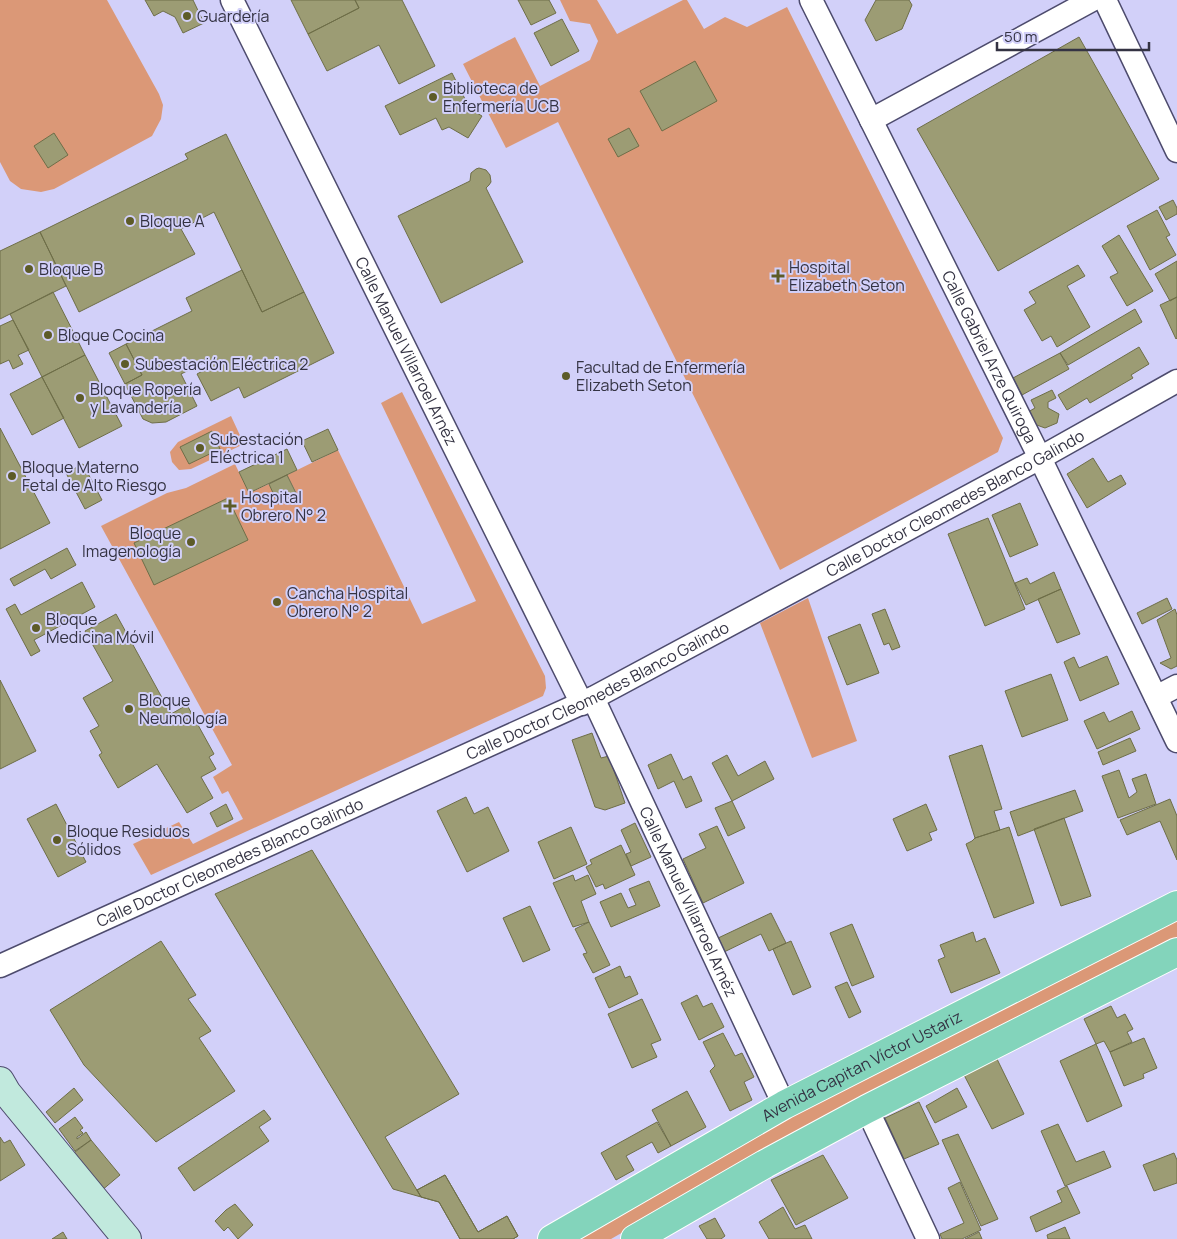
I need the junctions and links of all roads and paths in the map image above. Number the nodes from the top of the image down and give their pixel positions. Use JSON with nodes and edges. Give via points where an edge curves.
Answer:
{"nodes":[{"id":1,"x":232,"y":0,"type":"edge"},
{"id":2,"x":811,"y":0,"type":"edge"},
{"id":3,"x":1092,"y":0,"type":"edge"},
{"id":4,"x":1105,"y":0,"type":"edge"},
{"id":5,"x":871,"y":120,"type":"junction"},
{"id":6,"x":1177,"y":151,"type":"edge"},
{"id":7,"x":1177,"y":381,"type":"edge"},
{"id":8,"x":1040,"y":458,"type":"junction"},
{"id":9,"x":1177,"y":686,"type":"edge"},
{"id":10,"x":1156,"y":697,"type":"junction"},
{"id":11,"x":588,"y":701,"type":"junction"},
{"id":12,"x":1177,"y":741,"type":"edge"},
{"id":13,"x":1177,"y":905,"type":"edge"},
{"id":14,"x":1177,"y":952,"type":"edge"},
{"id":15,"x":0,"y":966,"type":"edge"},
{"id":16,"x":0,"y":1081,"type":"edge"},
{"id":17,"x":784,"y":1105,"type":"junction"},
{"id":18,"x":867,"y":1109,"type":"junction"},
{"id":19,"x":127,"y":1239,"type":"edge"},
{"id":20,"x":552,"y":1239,"type":"edge"},
{"id":21,"x":635,"y":1239,"type":"edge"},
{"id":22,"x":928,"y":1239,"type":"edge"}],
"edges":[{"from":1,"to":11,"type":"street","name":"Calle Manuel Villarroel Arnéz"},
{"from":2,"to":5,"type":"street","name":"Calle Gabriel Arze Quiroga"},
{"from":3,"to":5,"type":"street"},
{"from":4,"to":6,"type":"street"},
{"from":5,"to":8,"type":"street","name":"Calle Gabriel Arze Quiroga"},
{"from":7,"to":8,"type":"street","name":"Calle Doctor Cleomedes Blanco Galindo"},
{"from":8,"to":10,"type":"street","name":"Calle Gabriel Arze Quiroga"},
{"from":8,"to":11,"type":"street","name":"Calle Doctor Cleomedes Blanco Galindo"},
{"from":9,"to":10,"type":"street"},
{"from":10,"to":12,"type":"street","name":"Calle Gabriel Arze Quiroga"},
{"from":11,"to":15,"type":"street","name":"Calle Doctor Cleomedes Blanco Galindo"},
{"from":11,"to":17,"type":"street","name":"Calle Manuel Villarroel Arnéz"},
{"from":13,"to":17,"type":"main road","name":"Avenida Capitan Víctor Ustariz"},
{"from":14,"to":18,"type":"main road"},
{"from":16,"to":19,"type":"main road"},
{"from":17,"to":20,"type":"main road","name":"Avenida Capitan Víctor Ustariz"},
{"from":18,"to":21,"type":"main road"},
{"from":18,"to":22,"type":"street"}]}
